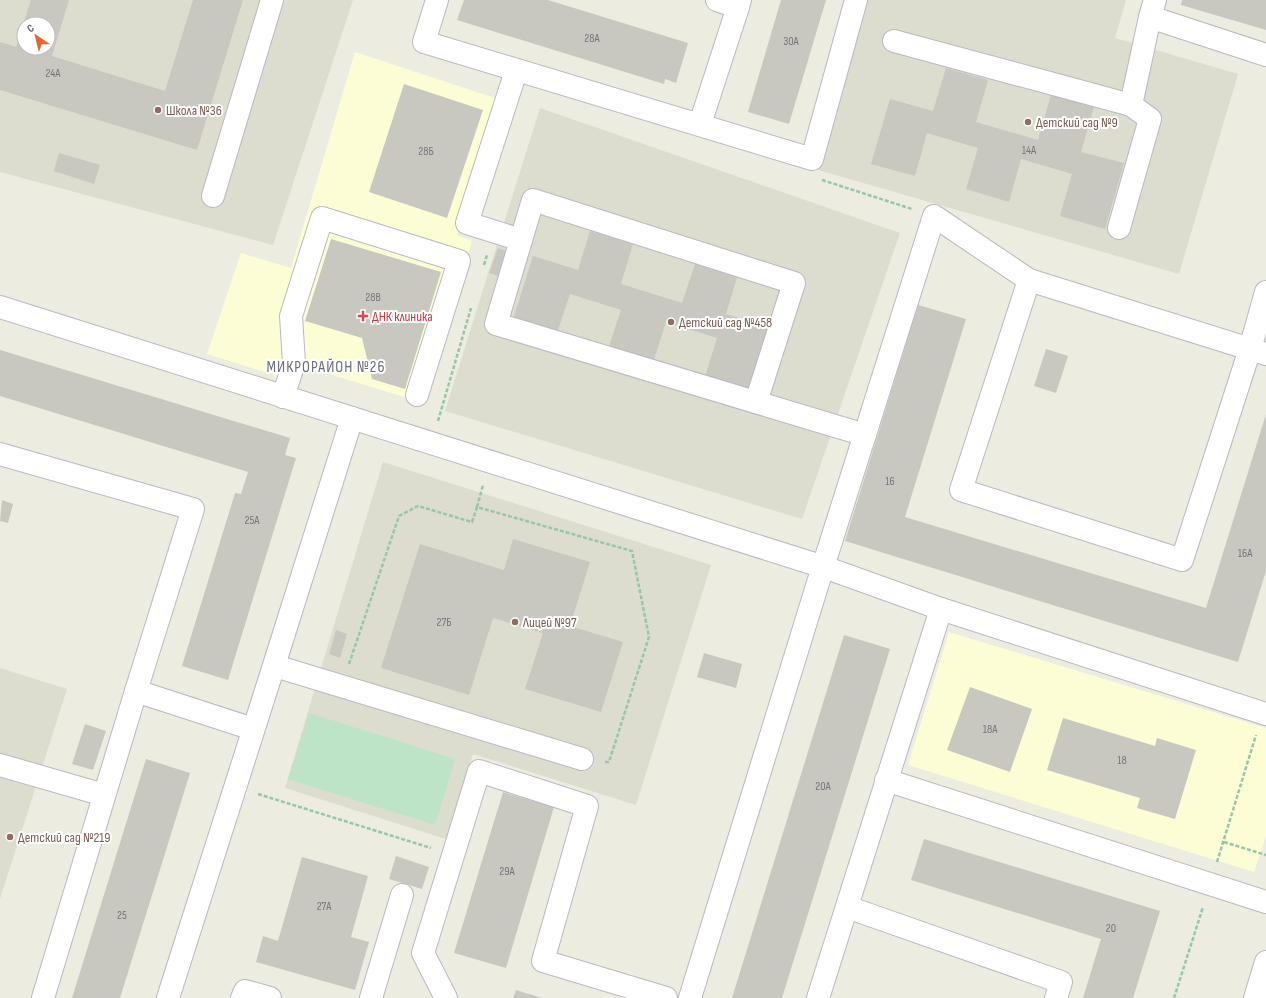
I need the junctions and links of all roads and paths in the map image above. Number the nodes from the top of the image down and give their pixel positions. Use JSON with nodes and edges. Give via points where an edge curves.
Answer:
{"nodes":[{"id":1,"x":272,"y":0,"type":"edge"},
{"id":2,"x":436,"y":0,"type":"edge"},
{"id":3,"x":717,"y":0,"type":"edge"},
{"id":4,"x":856,"y":0,"type":"edge"},
{"id":5,"x":739,"y":3,"type":"edge"},
{"id":6,"x":1153,"y":9,"type":"edge"},
{"id":7,"x":894,"y":41,"type":"dead end"},
{"id":8,"x":1266,"y":55,"type":"edge"},
{"id":9,"x":516,"y":70,"type":"junction"},
{"id":10,"x":1130,"y":105,"type":"junction"},
{"id":11,"x":700,"y":124,"type":"junction"},
{"id":12,"x":812,"y":159,"type":"junction"},
{"id":13,"x":213,"y":196,"type":"dead end"},
{"id":14,"x":934,"y":216,"type":"junction"},
{"id":15,"x":1119,"y":228,"type":"dead end"},
{"id":16,"x":494,"y":231,"type":"junction"},
{"id":17,"x":521,"y":240,"type":"junction"},
{"id":18,"x":483,"y":269,"type":"dead end"},
{"id":19,"x":1029,"y":280,"type":"junction"},
{"id":20,"x":1266,"y":292,"type":"edge"},
{"id":21,"x":0,"y":307,"type":"edge"},
{"id":22,"x":472,"y":307,"type":"dead end"},
{"id":23,"x":1258,"y":352,"type":"edge"},
{"id":24,"x":417,"y":395,"type":"dead end"},
{"id":25,"x":283,"y":397,"type":"junction"},
{"id":26,"x":756,"y":402,"type":"junction"},
{"id":27,"x":352,"y":418,"type":"junction"},
{"id":28,"x":866,"y":435,"type":"junction"},
{"id":29,"x":432,"y":443,"type":"junction"},
{"id":30,"x":0,"y":454,"type":"edge"},
{"id":31,"x":824,"y":567,"type":"junction"},
{"id":32,"x":941,"y":609,"type":"junction"},
{"id":33,"x":275,"y":666,"type":"junction"},
{"id":34,"x":342,"y":686,"type":"junction"},
{"id":35,"x":136,"y":691,"type":"junction"},
{"id":36,"x":1265,"y":713,"type":"edge"},
{"id":37,"x":253,"y":729,"type":"junction"},
{"id":38,"x":582,"y":759,"type":"joint"},
{"id":39,"x":0,"y":765,"type":"edge"},
{"id":40,"x":886,"y":780,"type":"junction"},
{"id":41,"x":235,"y":787,"type":"junction"},
{"id":42,"x":104,"y":796,"type":"junction"},
{"id":43,"x":1224,"y":842,"type":"junction"},
{"id":44,"x":454,"y":855,"type":"junction"},
{"id":45,"x":1266,"y":855,"type":"edge"},
{"id":46,"x":1210,"y":884,"type":"junction"},
{"id":47,"x":402,"y":895,"type":"dead end"},
{"id":48,"x":1266,"y":902,"type":"edge"},
{"id":49,"x":847,"y":907,"type":"junction"},
{"id":50,"x":1266,"y":962,"type":"edge"},
{"id":51,"x":43,"y":998,"type":"edge"},
{"id":52,"x":168,"y":998,"type":"edge"},
{"id":53,"x":242,"y":998,"type":"edge"},
{"id":54,"x":270,"y":998,"type":"edge"},
{"id":55,"x":371,"y":998,"type":"edge"},
{"id":56,"x":446,"y":998,"type":"edge"},
{"id":57,"x":666,"y":998,"type":"edge"},
{"id":58,"x":690,"y":998,"type":"edge"},
{"id":59,"x":818,"y":998,"type":"edge"},
{"id":60,"x":1056,"y":998,"type":"edge"},
{"id":61,"x":1174,"y":998,"type":"edge"},
{"id":62,"x":1255,"y":998,"type":"edge"}],
"edges":[{"from":1,"to":13,"type":"street"},
{"from":2,"to":9,"type":"street","via":[[424,42]]},
{"from":3,"to":5,"type":"street"},
{"from":4,"to":12,"type":"street"},
{"from":5,"to":11,"type":"street"},
{"from":6,"to":8,"type":"street"},
{"from":6,"to":10,"type":"street"},
{"from":7,"to":10,"type":"street"},
{"from":9,"to":11,"type":"street"},
{"from":9,"to":16,"type":"street","via":[[467,223]]},
{"from":10,"to":15,"type":"street","via":[[1150,119]]},
{"from":11,"to":12,"type":"street"},
{"from":12,"to":14,"type":"path","via":[[809,176]]},
{"from":14,"to":19,"type":"street"},
{"from":14,"to":28,"type":"street"},
{"from":16,"to":17,"type":"street"},
{"from":16,"to":18,"type":"path"},
{"from":17,"to":26,"type":"street","via":[[496,324]]},
{"from":17,"to":26,"type":"street","via":[[533,200],[794,283]]},
{"from":19,"to":23,"type":"street"},
{"from":19,"to":23,"type":"street","via":[[961,490],[1182,560]]},
{"from":20,"to":23,"type":"street"},
{"from":21,"to":25,"type":"street"},
{"from":22,"to":29,"type":"path"},
{"from":24,"to":25,"type":"street","via":[[459,261],[322,218],[291,316],[294,363]]},
{"from":25,"to":27,"type":"street"},
{"from":26,"to":28,"type":"street"},
{"from":27,"to":29,"type":"street"},
{"from":27,"to":33,"type":"street"},
{"from":28,"to":31,"type":"street"},
{"from":29,"to":31,"type":"street"},
{"from":30,"to":35,"type":"street","via":[[193,509]]},
{"from":31,"to":32,"type":"street"},
{"from":31,"to":58,"type":"street"},
{"from":32,"to":36,"type":"street"},
{"from":32,"to":40,"type":"street"},
{"from":33,"to":34,"type":"street"},
{"from":33,"to":37,"type":"street"},
{"from":34,"to":38,"type":"street"},
{"from":34,"to":38,"type":"path","via":[[399,516],[418,506],[472,522],[477,506],[632,551],[649,637],[609,762]]},
{"from":35,"to":37,"type":"street"},
{"from":35,"to":42,"type":"street"},
{"from":36,"to":43,"type":"path"},
{"from":37,"to":41,"type":"street"},
{"from":39,"to":42,"type":"street"},
{"from":40,"to":46,"type":"street"},
{"from":40,"to":49,"type":"street"},
{"from":41,"to":44,"type":"path"},
{"from":41,"to":52,"type":"street"},
{"from":42,"to":51,"type":"street"},
{"from":43,"to":45,"type":"path"},
{"from":43,"to":46,"type":"path"},
{"from":44,"to":56,"type":"street","via":[[423,953]]},
{"from":44,"to":57,"type":"street","via":[[479,771],[587,806],[543,961]]},
{"from":46,"to":48,"type":"street"},
{"from":46,"to":61,"type":"path"},
{"from":47,"to":55,"type":"street"},
{"from":49,"to":59,"type":"street"},
{"from":49,"to":60,"type":"street","via":[[1061,982]]},
{"from":50,"to":62,"type":"street"},
{"from":53,"to":54,"type":"street","via":[[245,991]]}]}
